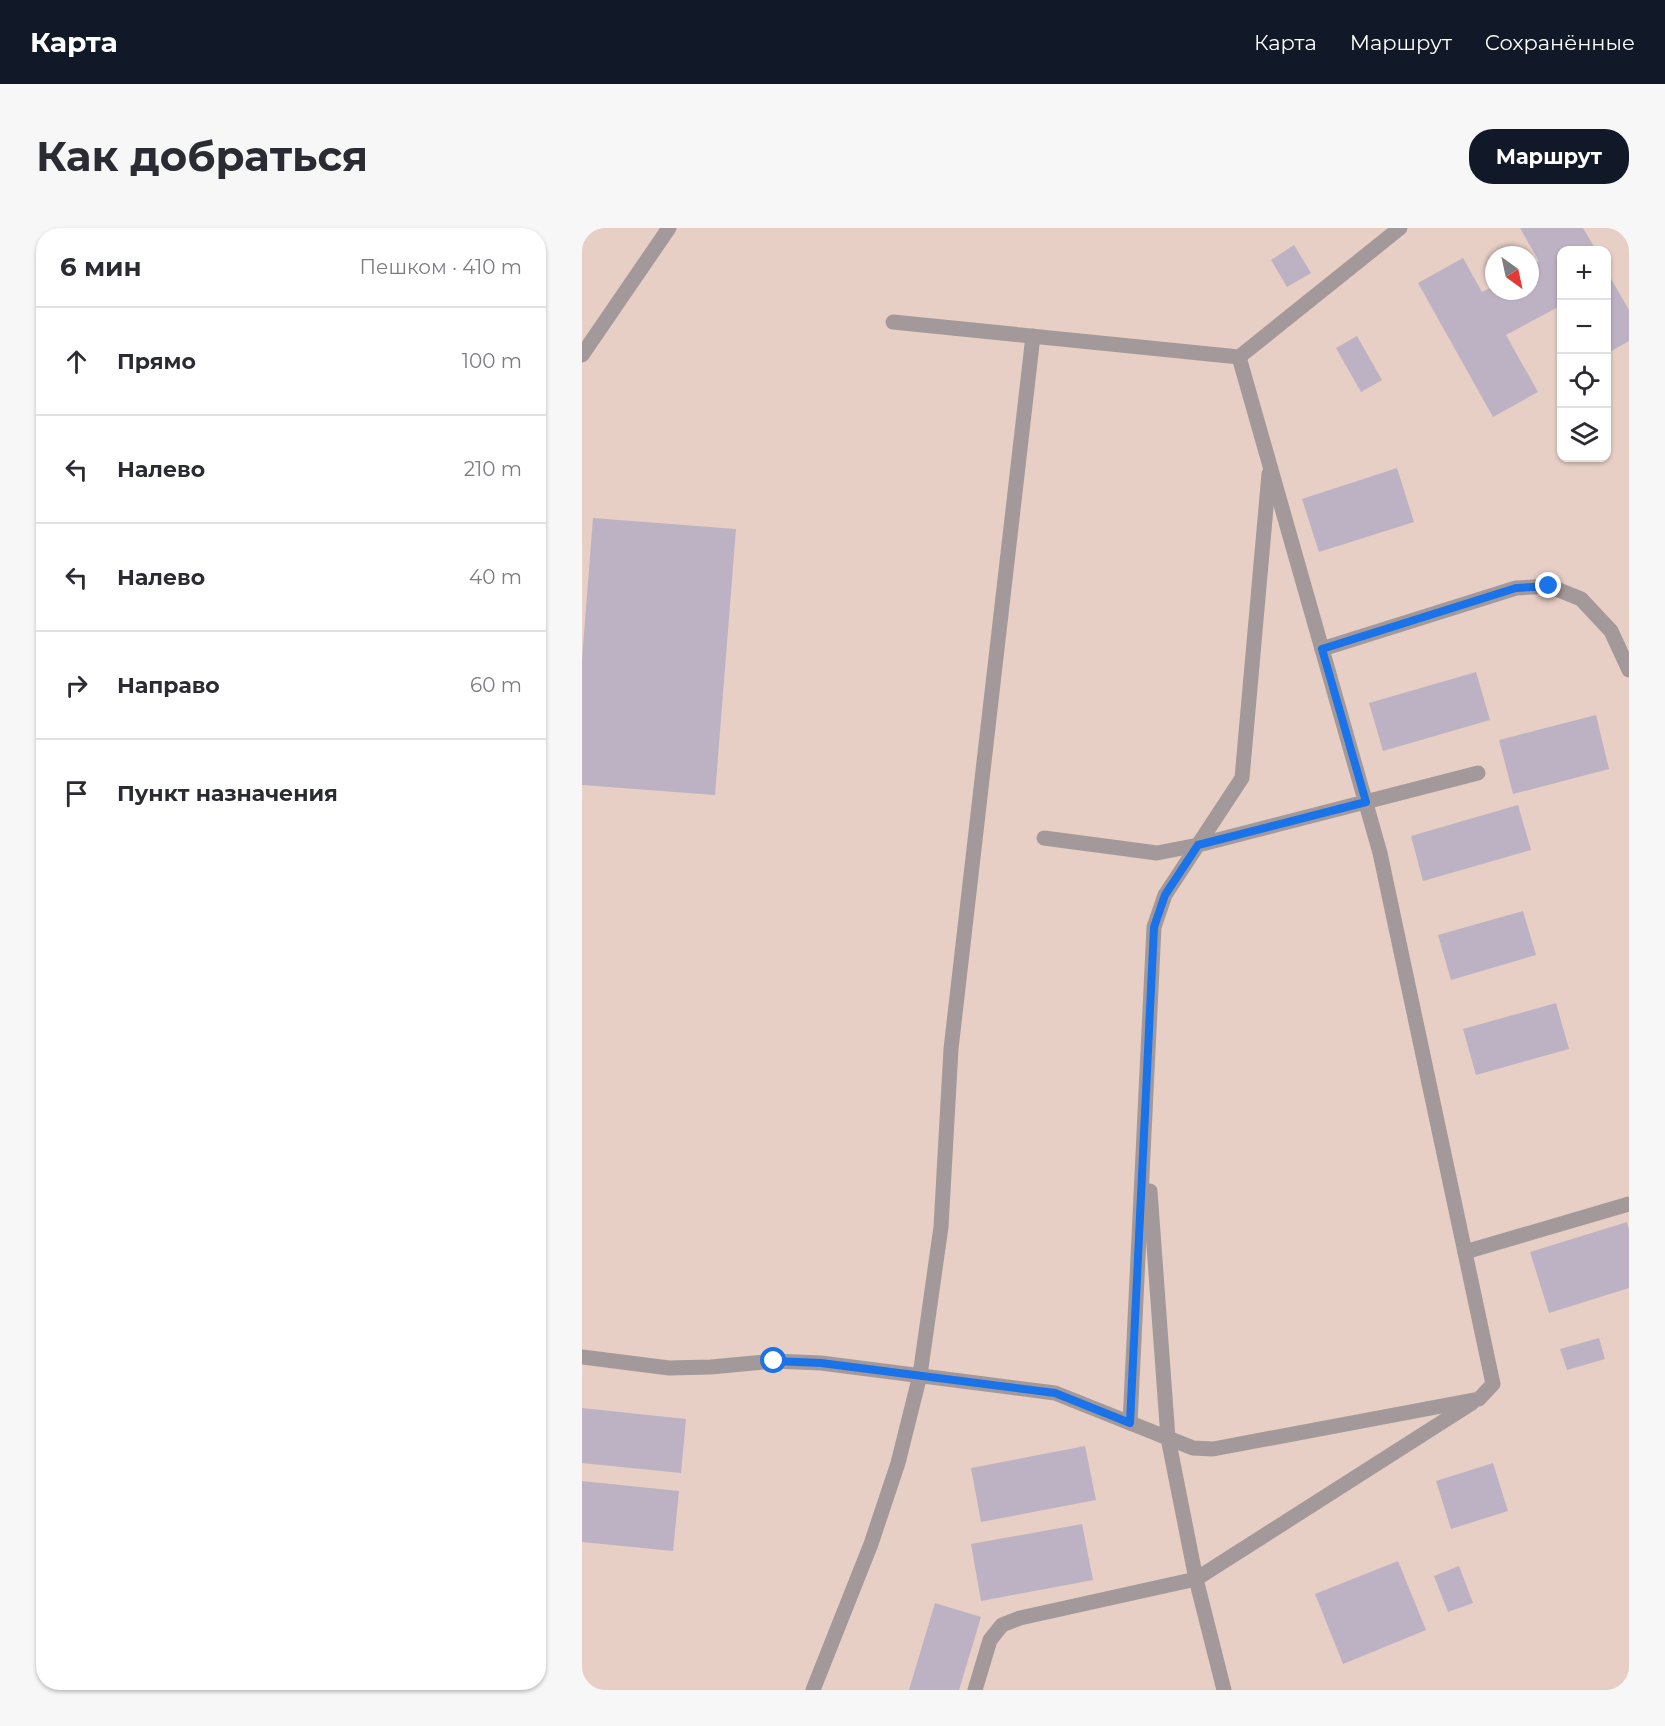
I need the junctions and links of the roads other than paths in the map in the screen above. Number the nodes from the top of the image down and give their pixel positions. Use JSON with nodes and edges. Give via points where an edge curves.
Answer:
{"nodes":[{"id":1,"x":669,"y":228,"type":"edge"},
{"id":2,"x":1400,"y":228,"type":"edge"},
{"id":3,"x":893,"y":322,"type":"dead end"},
{"id":4,"x":1033,"y":336,"type":"junction"},
{"id":5,"x":582,"y":355,"type":"edge"},
{"id":6,"x":1239,"y":357,"type":"junction"},
{"id":7,"x":1270,"y":466,"type":"junction"},
{"id":8,"x":1322,"y":649,"type":"junction"},
{"id":9,"x":1629,"y":670,"type":"edge"},
{"id":10,"x":1478,"y":773,"type":"dead end"},
{"id":11,"x":1366,"y":802,"type":"junction"},
{"id":12,"x":1044,"y":838,"type":"dead end"},
{"id":13,"x":1198,"y":845,"type":"junction"},
{"id":14,"x":1145,"y":1125,"type":"junction"},
{"id":15,"x":1629,"y":1204,"type":"edge"},
{"id":16,"x":1465,"y":1252,"type":"junction"},
{"id":17,"x":582,"y":1357,"type":"edge"},
{"id":18,"x":920,"y":1375,"type":"junction"},
{"id":19,"x":1479,"y":1398,"type":"junction"},
{"id":20,"x":1130,"y":1423,"type":"junction"},
{"id":21,"x":1168,"y":1438,"type":"junction"},
{"id":22,"x":1196,"y":1579,"type":"junction"},
{"id":23,"x":813,"y":1690,"type":"edge"},
{"id":24,"x":975,"y":1690,"type":"edge"},
{"id":25,"x":1224,"y":1690,"type":"edge"}],
"edges":[{"from":1,"to":5,"type":"street"},
{"from":2,"to":6,"type":"street"},
{"from":3,"to":4,"type":"street"},
{"from":4,"to":6,"type":"street"},
{"from":4,"to":18,"type":"street","via":[[951,1049],[941,1227]]},
{"from":6,"to":7,"type":"street"},
{"from":7,"to":8,"type":"street"},
{"from":7,"to":13,"type":"street","via":[[1242,778]]},
{"from":8,"to":9,"type":"street","via":[[1516,588],[1549,586],[1581,599],[1611,631]]},
{"from":8,"to":11,"type":"street"},
{"from":10,"to":11,"type":"street"},
{"from":11,"to":13,"type":"street"},
{"from":11,"to":16,"type":"street"},
{"from":12,"to":13,"type":"street","via":[[1157,853]]},
{"from":13,"to":14,"type":"street","via":[[1165,895],[1154,927]]},
{"from":14,"to":20,"type":"street"},
{"from":14,"to":21,"type":"street"},
{"from":15,"to":16,"type":"street"},
{"from":16,"to":19,"type":"street","via":[[1493,1384]]},
{"from":17,"to":18,"type":"street","via":[[669,1368],[774,1361],[821,1363]]},
{"from":18,"to":20,"type":"street","via":[[1055,1393]]},
{"from":18,"to":23,"type":"street","via":[[895,1473],[871,1544]]},
{"from":19,"to":21,"type":"street","via":[[1214,1449],[1194,1448]]},
{"from":19,"to":22,"type":"street"},
{"from":20,"to":21,"type":"street"},
{"from":21,"to":22,"type":"street"},
{"from":22,"to":24,"type":"street","via":[[1002,1625],[990,1640]]},
{"from":22,"to":25,"type":"street"}]}
